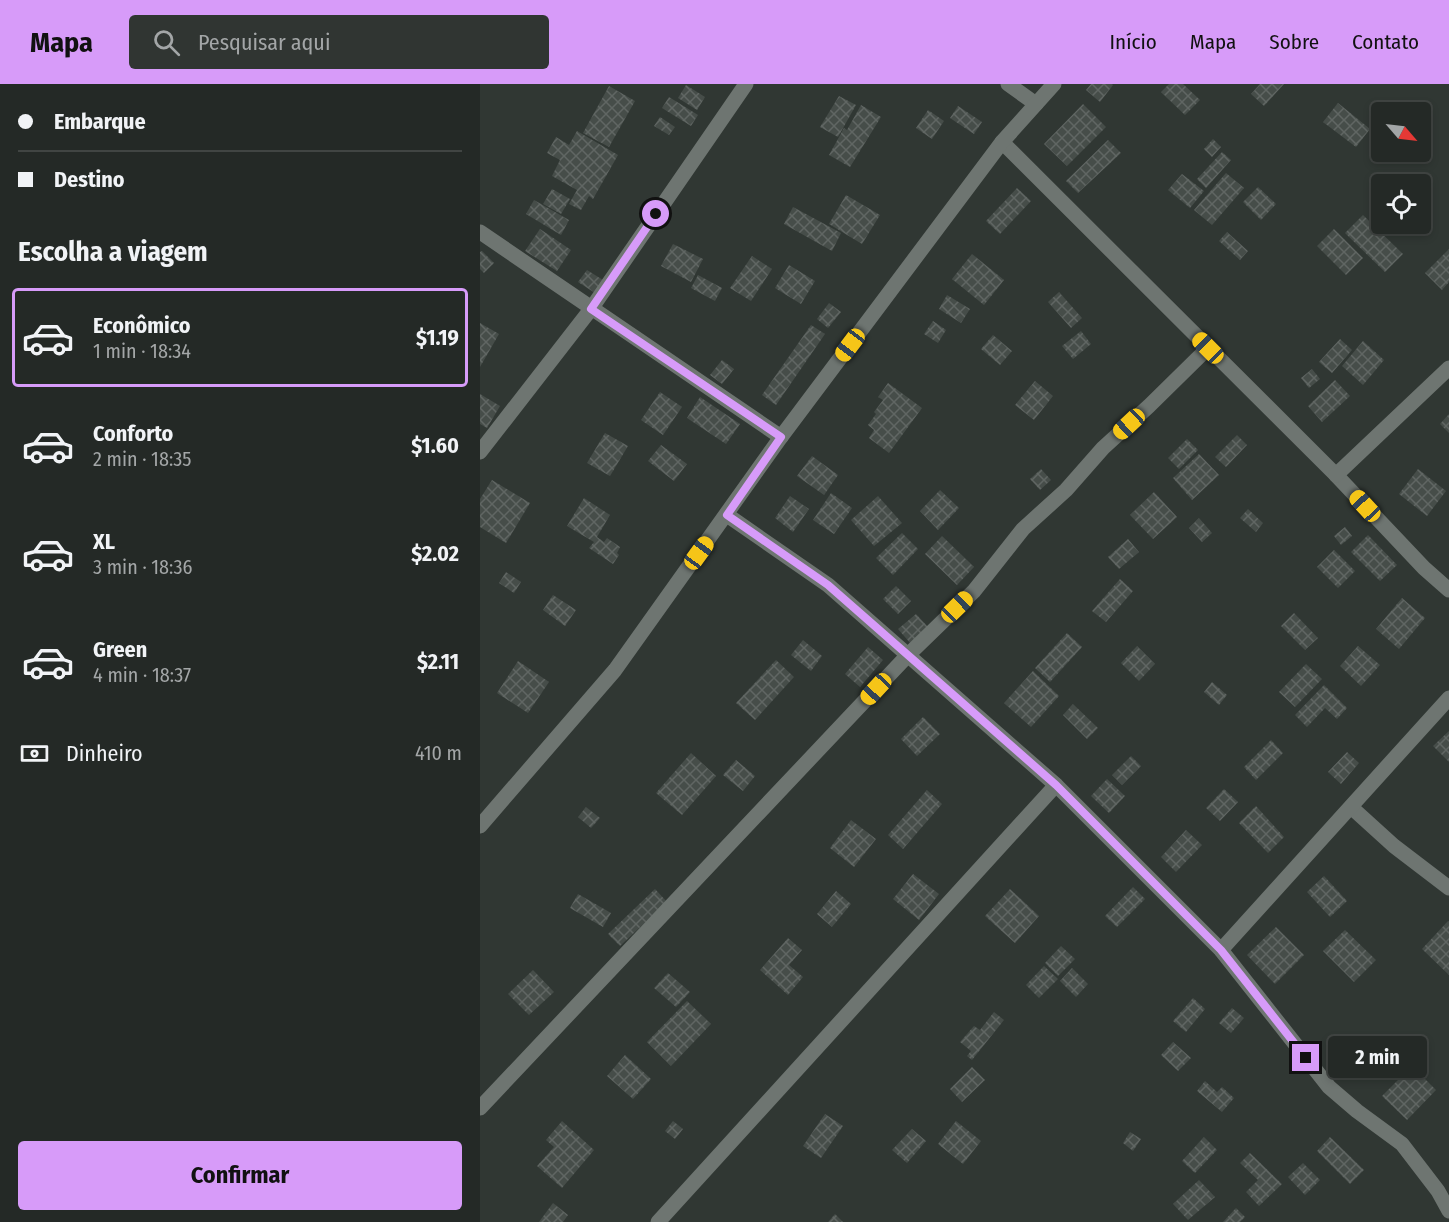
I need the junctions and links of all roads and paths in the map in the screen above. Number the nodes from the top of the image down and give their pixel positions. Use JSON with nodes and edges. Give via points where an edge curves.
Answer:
{"nodes":[{"id":1,"x":746,"y":84,"type":"edge"},
{"id":2,"x":1008,"y":84,"type":"edge"},
{"id":3,"x":1054,"y":84,"type":"edge"},
{"id":4,"x":1036,"y":104,"type":"junction"},
{"id":5,"x":1002,"y":142,"type":"junction"},
{"id":6,"x":480,"y":232,"type":"edge"},
{"id":7,"x":591,"y":309,"type":"junction"},
{"id":8,"x":1208,"y":348,"type":"junction"},
{"id":9,"x":1449,"y":368,"type":"edge"},
{"id":10,"x":781,"y":437,"type":"junction"},
{"id":11,"x":480,"y":452,"type":"edge"},
{"id":12,"x":1336,"y":475,"type":"junction"},
{"id":13,"x":727,"y":515,"type":"junction"},
{"id":14,"x":1449,"y":590,"type":"edge"},
{"id":15,"x":908,"y":655,"type":"junction"},
{"id":16,"x":1449,"y":698,"type":"edge"},
{"id":17,"x":1056,"y":785,"type":"junction"},
{"id":18,"x":1351,"y":807,"type":"junction"},
{"id":19,"x":480,"y":826,"type":"edge"},
{"id":20,"x":1449,"y":888,"type":"edge"},
{"id":21,"x":1221,"y":950,"type":"junction"},
{"id":22,"x":480,"y":1108,"type":"edge"},
{"id":23,"x":1449,"y":1211,"type":"edge"},
{"id":24,"x":658,"y":1222,"type":"edge"}],
"edges":[{"from":1,"to":7,"type":"street"},
{"from":2,"to":4,"type":"street"},
{"from":3,"to":4,"type":"street"},
{"from":4,"to":5,"type":"street"},
{"from":5,"to":8,"type":"street"},
{"from":5,"to":10,"type":"street"},
{"from":6,"to":7,"type":"street"},
{"from":7,"to":10,"type":"street"},
{"from":7,"to":11,"type":"street"},
{"from":8,"to":12,"type":"street"},
{"from":8,"to":15,"type":"street","via":[[1023,529],[974,591]]},
{"from":9,"to":12,"type":"street"},
{"from":10,"to":13,"type":"street"},
{"from":12,"to":14,"type":"street"},
{"from":13,"to":15,"type":"street","via":[[828,585]]},
{"from":13,"to":19,"type":"street","via":[[615,670]]},
{"from":15,"to":17,"type":"street"},
{"from":15,"to":22,"type":"street"},
{"from":16,"to":18,"type":"street"},
{"from":17,"to":21,"type":"street"},
{"from":17,"to":24,"type":"street"},
{"from":18,"to":20,"type":"street"},
{"from":18,"to":21,"type":"street"},
{"from":21,"to":23,"type":"street","via":[[1329,1087],[1402,1144]]}]}
